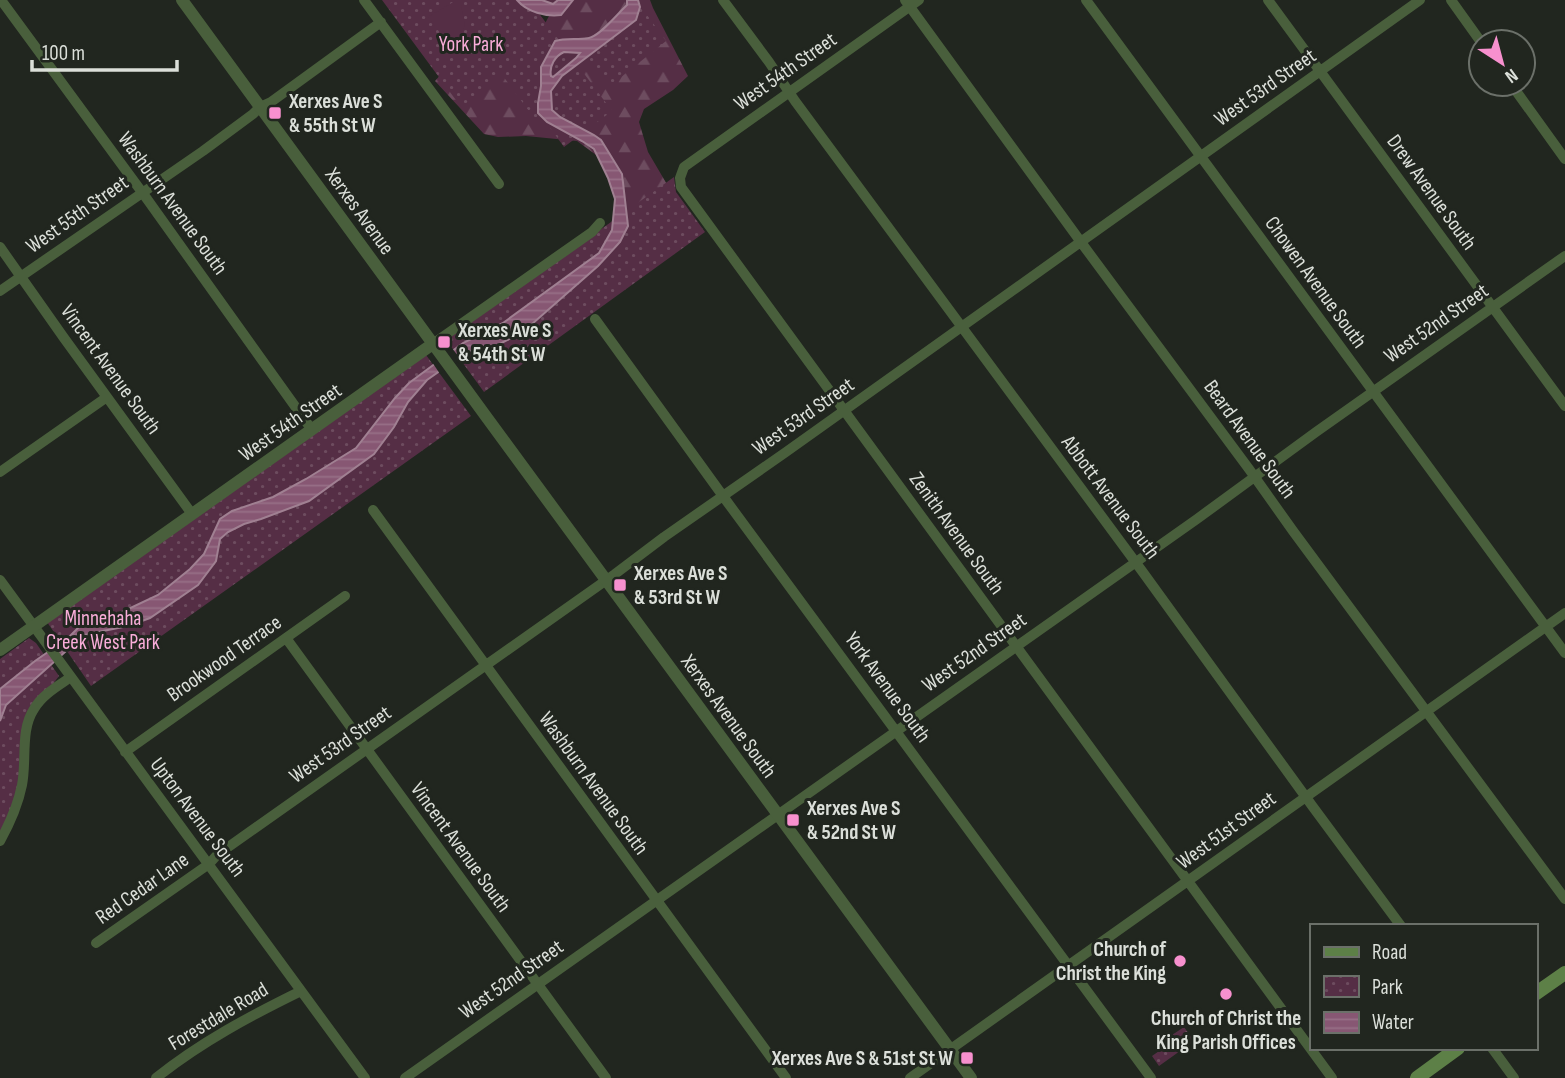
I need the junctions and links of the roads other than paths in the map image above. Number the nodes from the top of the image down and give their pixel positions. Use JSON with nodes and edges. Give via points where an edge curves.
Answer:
{"nodes":[{"id":1,"x":1,"y":0,"type":"edge"},
{"id":2,"x":182,"y":0,"type":"edge"},
{"id":3,"x":364,"y":0,"type":"edge"},
{"id":4,"x":723,"y":0,"type":"edge"},
{"id":5,"x":1086,"y":0,"type":"edge"},
{"id":6,"x":1268,"y":0,"type":"edge"},
{"id":7,"x":1420,"y":0,"type":"edge"},
{"id":8,"x":1451,"y":0,"type":"edge"},
{"id":9,"x":911,"y":2,"type":"edge"},
{"id":10,"x":380,"y":22,"type":"junction"},
{"id":11,"x":1471,"y":28,"type":"edge"},
{"id":12,"x":1320,"y":72,"type":"junction"},
{"id":13,"x":789,"y":92,"type":"junction"},
{"id":14,"x":1521,"y":98,"type":"edge"},
{"id":15,"x":260,"y":107,"type":"junction"},
{"id":16,"x":1200,"y":157,"type":"junction"},
{"id":17,"x":1565,"y":159,"type":"edge"},
{"id":18,"x":680,"y":178,"type":"joint"},
{"id":19,"x":499,"y":184,"type":"dead end"},
{"id":20,"x":142,"y":193,"type":"junction"},
{"id":21,"x":600,"y":223,"type":"dead end"},
{"id":22,"x":1081,"y":242,"type":"junction"},
{"id":23,"x":0,"y":247,"type":"edge"},
{"id":24,"x":1565,"y":256,"type":"edge"},
{"id":25,"x":21,"y":276,"type":"junction"},
{"id":26,"x":0,"y":291,"type":"edge"},
{"id":27,"x":1492,"y":307,"type":"junction"},
{"id":28,"x":595,"y":319,"type":"dead end"},
{"id":29,"x":962,"y":327,"type":"junction"},
{"id":30,"x":434,"y":343,"type":"junction"},
{"id":31,"x":458,"y":377,"type":"joint"},
{"id":32,"x":1373,"y":392,"type":"junction"},
{"id":33,"x":107,"y":397,"type":"junction"},
{"id":34,"x":1565,"y":406,"type":"edge"},
{"id":35,"x":844,"y":411,"type":"junction"},
{"id":36,"x":312,"y":430,"type":"junction"},
{"id":37,"x":0,"y":471,"type":"edge"},
{"id":38,"x":1255,"y":477,"type":"junction"},
{"id":39,"x":724,"y":496,"type":"junction"},
{"id":40,"x":373,"y":510,"type":"dead end"},
{"id":41,"x":192,"y":514,"type":"junction"},
{"id":42,"x":1135,"y":562,"type":"junction"},
{"id":43,"x":0,"y":580,"type":"edge"},
{"id":44,"x":606,"y":581,"type":"junction"},
{"id":45,"x":345,"y":596,"type":"dead end"},
{"id":46,"x":1565,"y":613,"type":"edge"},
{"id":47,"x":33,"y":626,"type":"junction"},
{"id":48,"x":1545,"y":627,"type":"junction"},
{"id":49,"x":286,"y":638,"type":"junction"},
{"id":50,"x":1016,"y":647,"type":"junction"},
{"id":51,"x":0,"y":650,"type":"edge"},
{"id":52,"x":1565,"y":653,"type":"edge"},
{"id":53,"x":485,"y":666,"type":"junction"},
{"id":54,"x":71,"y":677,"type":"junction"},
{"id":55,"x":1427,"y":711,"type":"junction"},
{"id":56,"x":897,"y":731,"type":"junction"},
{"id":57,"x":366,"y":749,"type":"junction"},
{"id":58,"x":125,"y":751,"type":"junction"},
{"id":59,"x":1306,"y":797,"type":"junction"},
{"id":60,"x":777,"y":814,"type":"junction"},
{"id":61,"x":0,"y":841,"type":"edge"},
{"id":62,"x":209,"y":864,"type":"junction"},
{"id":63,"x":1189,"y":881,"type":"junction"},
{"id":64,"x":1565,"y":899,"type":"edge"},
{"id":65,"x":656,"y":900,"type":"junction"},
{"id":66,"x":1400,"y":924,"type":"edge"},
{"id":67,"x":96,"y":943,"type":"dead end"},
{"id":68,"x":1070,"y":966,"type":"junction"},
{"id":69,"x":1565,"y":973,"type":"edge"},
{"id":70,"x":537,"y":984,"type":"junction"},
{"id":71,"x":301,"y":991,"type":"junction"},
{"id":72,"x":1537,"y":993,"type":"edge"},
{"id":73,"x":1310,"y":1048,"type":"edge"},
{"id":74,"x":1312,"y":1050,"type":"edge"},
{"id":75,"x":1455,"y":1050,"type":"edge"},
{"id":76,"x":1493,"y":1050,"type":"edge"},
{"id":77,"x":951,"y":1051,"type":"junction"},
{"id":78,"x":421,"y":1073,"type":"edge"},
{"id":79,"x":156,"y":1078,"type":"edge"},
{"id":80,"x":365,"y":1078,"type":"edge"},
{"id":81,"x":405,"y":1078,"type":"edge"},
{"id":82,"x":606,"y":1078,"type":"edge"},
{"id":83,"x":786,"y":1078,"type":"edge"},
{"id":84,"x":910,"y":1078,"type":"edge"},
{"id":85,"x":971,"y":1078,"type":"edge"},
{"id":86,"x":1151,"y":1078,"type":"edge"},
{"id":87,"x":1332,"y":1078,"type":"edge"},
{"id":88,"x":1417,"y":1078,"type":"edge"},
{"id":89,"x":1514,"y":1078,"type":"edge"}],
"edges":[{"from":1,"to":20,"type":"street","name":"Washburn Avenue South"},
{"from":2,"to":15,"type":"street","name":"Xerxes Avenue"},
{"from":3,"to":10,"type":"street"},
{"from":4,"to":13,"type":"street","name":"Abbott Avenue South"},
{"from":5,"to":16,"type":"street","name":"Chowen Avenue South"},
{"from":6,"to":12,"type":"street","name":"Drew Avenue South"},
{"from":7,"to":12,"type":"street","name":"West 53rd Street"},
{"from":8,"to":11,"type":"street"},
{"from":9,"to":13,"type":"street","name":"West 54th Street"},
{"from":9,"to":22,"type":"street","name":"Beard Avenue South"},
{"from":10,"to":15,"type":"street","name":"West 55th Street"},
{"from":10,"to":19,"type":"street"},
{"from":12,"to":16,"type":"street","name":"West 53rd Street"},
{"from":12,"to":27,"type":"street","name":"Drew Avenue South"},
{"from":13,"to":18,"type":"street","name":"West 54th Street","via":[[684,167]]},
{"from":13,"to":29,"type":"street","name":"Abbott Avenue South"},
{"from":14,"to":17,"type":"street"},
{"from":15,"to":20,"type":"street","name":"West 55th Street"},
{"from":15,"to":30,"type":"street","name":"Xerxes Avenue"},
{"from":16,"to":22,"type":"street","name":"West 53rd Street"},
{"from":16,"to":32,"type":"street","name":"Chowen Avenue South"},
{"from":18,"to":35,"type":"street","name":"Zenith Avenue South","via":[[681,187]]},
{"from":20,"to":25,"type":"street","name":"West 55th Street"},
{"from":20,"to":36,"type":"street","name":"Washburn Avenue South"},
{"from":21,"to":30,"type":"street","name":"West 54th Street"},
{"from":22,"to":29,"type":"street","name":"West 53rd Street"},
{"from":22,"to":38,"type":"street","name":"Beard Avenue South"},
{"from":23,"to":25,"type":"street","name":"Vincent Avenue South"},
{"from":24,"to":27,"type":"street","name":"West 52nd Street"},
{"from":25,"to":26,"type":"street","name":"West 55th Street"},
{"from":25,"to":33,"type":"street","name":"Vincent Avenue South"},
{"from":27,"to":32,"type":"street","name":"West 52nd Street"},
{"from":27,"to":34,"type":"street","name":"Drew Avenue South"},
{"from":28,"to":39,"type":"street","name":"York Avenue South"},
{"from":29,"to":35,"type":"street","name":"West 53rd Street"},
{"from":29,"to":42,"type":"street","name":"Abbott Avenue South"},
{"from":30,"to":31,"type":"street","name":"Xerxes Avenue"},
{"from":30,"to":36,"type":"street","name":"West 54th Street"},
{"from":31,"to":44,"type":"street","name":"Xerxes Avenue South"},
{"from":32,"to":38,"type":"street","name":"West 52nd Street"},
{"from":32,"to":48,"type":"street","name":"Chowen Avenue South"},
{"from":33,"to":37,"type":"street"},
{"from":33,"to":41,"type":"street","name":"Vincent Avenue South"},
{"from":35,"to":39,"type":"street","name":"West 53rd Street"},
{"from":35,"to":50,"type":"street","name":"Zenith Avenue South"},
{"from":36,"to":41,"type":"street","name":"West 54th Street"},
{"from":38,"to":42,"type":"street","name":"West 52nd Street"},
{"from":38,"to":55,"type":"street","name":"Beard Avenue South"},
{"from":39,"to":44,"type":"street","name":"West 53rd Street"},
{"from":39,"to":56,"type":"street","name":"York Avenue South"},
{"from":40,"to":53,"type":"street","name":"Washburn Avenue South"},
{"from":41,"to":47,"type":"street","name":"West 54th Street"},
{"from":42,"to":50,"type":"street","name":"West 52nd Street"},
{"from":42,"to":59,"type":"street","name":"Abbott Avenue South"},
{"from":43,"to":47,"type":"street","name":"Upton Avenue South"},
{"from":44,"to":53,"type":"street","name":"West 53rd Street"},
{"from":44,"to":60,"type":"street","name":"Xerxes Avenue South"},
{"from":45,"to":49,"type":"street","name":"Brookwood Terrace"},
{"from":46,"to":48,"type":"street","name":"West 51st Street"},
{"from":47,"to":51,"type":"street","name":"West 54th Street"},
{"from":47,"to":54,"type":"street","name":"Upton Avenue South"},
{"from":48,"to":52,"type":"street","name":"Chowen Avenue South"},
{"from":48,"to":55,"type":"street","name":"West 51st Street"},
{"from":49,"to":57,"type":"street","name":"Vincent Avenue South"},
{"from":49,"to":58,"type":"street","name":"Brookwood Terrace"},
{"from":50,"to":56,"type":"street","name":"West 52nd Street"},
{"from":50,"to":63,"type":"street","name":"Zenith Avenue South"},
{"from":53,"to":57,"type":"street","name":"West 53rd Street"},
{"from":53,"to":65,"type":"street","name":"Washburn Avenue South"},
{"from":54,"to":58,"type":"street","name":"Upton Avenue South"},
{"from":54,"to":61,"type":"street","via":[[32,711],[22,785]]},
{"from":55,"to":59,"type":"street","name":"West 51st Street"},
{"from":55,"to":64,"type":"street","name":"Beard Avenue South"},
{"from":56,"to":60,"type":"street","name":"West 52nd Street"},
{"from":56,"to":68,"type":"street","name":"York Avenue South"},
{"from":57,"to":62,"type":"street","name":"West 53rd Street"},
{"from":57,"to":70,"type":"street","name":"Vincent Avenue South"},
{"from":58,"to":62,"type":"street","name":"Upton Avenue South"},
{"from":59,"to":63,"type":"street","name":"West 51st Street"},
{"from":59,"to":66,"type":"street","name":"Abbott Avenue South"},
{"from":60,"to":65,"type":"street","name":"West 52nd Street"},
{"from":60,"to":77,"type":"street","name":"Xerxes Avenue South"},
{"from":62,"to":67,"type":"street","name":"Red Cedar Lane"},
{"from":62,"to":71,"type":"street","name":"Upton Avenue South"},
{"from":63,"to":68,"type":"street","name":"West 51st Street"},
{"from":63,"to":73,"type":"street","name":"Zenith Avenue South"},
{"from":65,"to":70,"type":"street","name":"West 52nd Street"},
{"from":65,"to":83,"type":"street","name":"Washburn Avenue South"},
{"from":68,"to":77,"type":"street","name":"West 51st Street"},
{"from":68,"to":86,"type":"street","name":"York Avenue South"},
{"from":69,"to":72,"type":"main road"},
{"from":70,"to":78,"type":"street","name":"West 52nd Street"},
{"from":70,"to":82,"type":"street","name":"Vincent Avenue South"},
{"from":71,"to":79,"type":"street","name":"Forestdale Road","via":[[233,1025]]},
{"from":71,"to":80,"type":"street","name":"Upton Avenue South"},
{"from":74,"to":87,"type":"street","name":"Zenith Avenue South"},
{"from":75,"to":88,"type":"main road"},
{"from":76,"to":89,"type":"street"},
{"from":77,"to":84,"type":"street","name":"West 51st Street"},
{"from":77,"to":85,"type":"street","name":"Xerxes Avenue South"},
{"from":78,"to":81,"type":"street","name":"West 52nd Street"}]}
